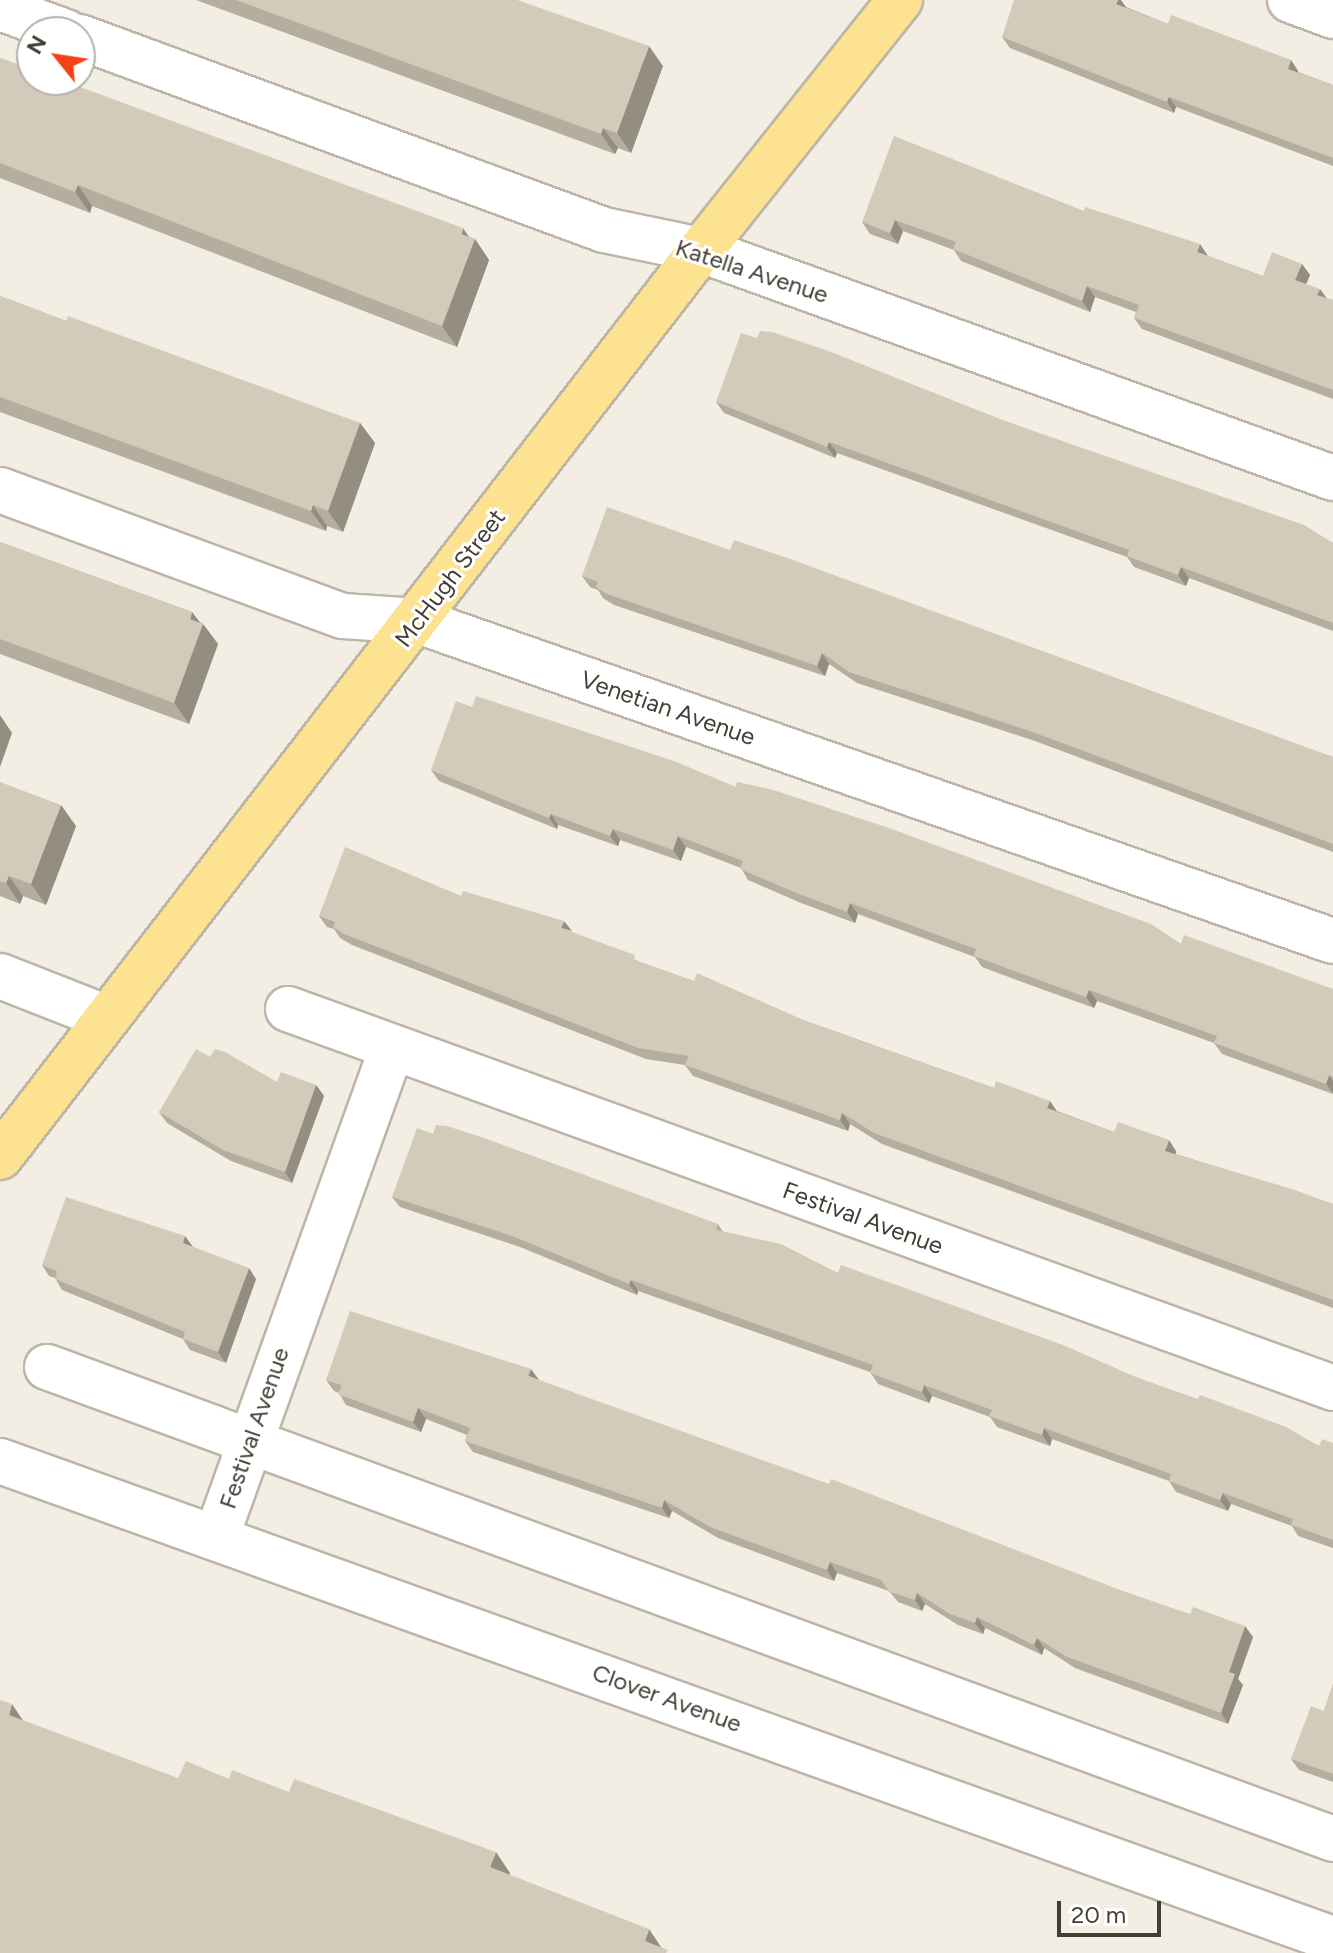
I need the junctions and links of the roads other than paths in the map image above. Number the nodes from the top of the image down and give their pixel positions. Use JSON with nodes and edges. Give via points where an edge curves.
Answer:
{"nodes":[{"id":1,"x":900,"y":0,"type":"edge"},
{"id":2,"x":1290,"y":0,"type":"edge"},
{"id":3,"x":0,"y":8,"type":"edge"},
{"id":4,"x":22,"y":16,"type":"edge"},
{"id":5,"x":1333,"y":16,"type":"edge"},
{"id":6,"x":96,"y":43,"type":"edge"},
{"id":7,"x":701,"y":250,"type":"junction"},
{"id":8,"x":1333,"y":478,"type":"edge"},
{"id":9,"x":0,"y":490,"type":"edge"},
{"id":10,"x":418,"y":621,"type":"junction"},
{"id":11,"x":1333,"y":941,"type":"edge"},
{"id":12,"x":0,"y":976,"type":"edge"},
{"id":13,"x":288,"y":1009,"type":"dead end"},
{"id":14,"x":107,"y":1018,"type":"junction"},
{"id":15,"x":392,"y":1048,"type":"junction"},
{"id":16,"x":0,"y":1157,"type":"edge"},
{"id":17,"x":47,"y":1367,"type":"dead end"},
{"id":18,"x":1333,"y":1388,"type":"edge"},
{"id":19,"x":248,"y":1440,"type":"junction"},
{"id":20,"x":0,"y":1461,"type":"edge"},
{"id":21,"x":216,"y":1538,"type":"junction"},
{"id":22,"x":1333,"y":1839,"type":"edge"},
{"id":23,"x":1333,"y":1939,"type":"edge"}],
"edges":[{"from":1,"to":7,"type":"main road","name":"McHugh Street"},
{"from":2,"to":5,"type":"street"},
{"from":3,"to":4,"type":"street"},
{"from":6,"to":7,"type":"street","name":"Katella Avenue","via":[[604,230]]},
{"from":7,"to":8,"type":"street","name":"Katella Avenue"},
{"from":7,"to":10,"type":"main road","name":"McHugh Street"},
{"from":9,"to":10,"type":"street","name":"Venetian Avenue","via":[[343,616]]},
{"from":10,"to":11,"type":"street","name":"Venetian Avenue"},
{"from":10,"to":14,"type":"main road","name":"McHugh Street"},
{"from":12,"to":14,"type":"street"},
{"from":13,"to":15,"type":"street","name":"Festival Avenue"},
{"from":14,"to":16,"type":"main road","name":"McHugh Street"},
{"from":15,"to":18,"type":"street","name":"Festival Avenue"},
{"from":15,"to":19,"type":"street","name":"Festival Avenue"},
{"from":17,"to":19,"type":"street"},
{"from":19,"to":21,"type":"street","name":"Festival Avenue"},
{"from":19,"to":22,"type":"street"},
{"from":20,"to":21,"type":"street","name":"Clover Avenue"},
{"from":21,"to":23,"type":"street","name":"Clover Avenue"}]}
